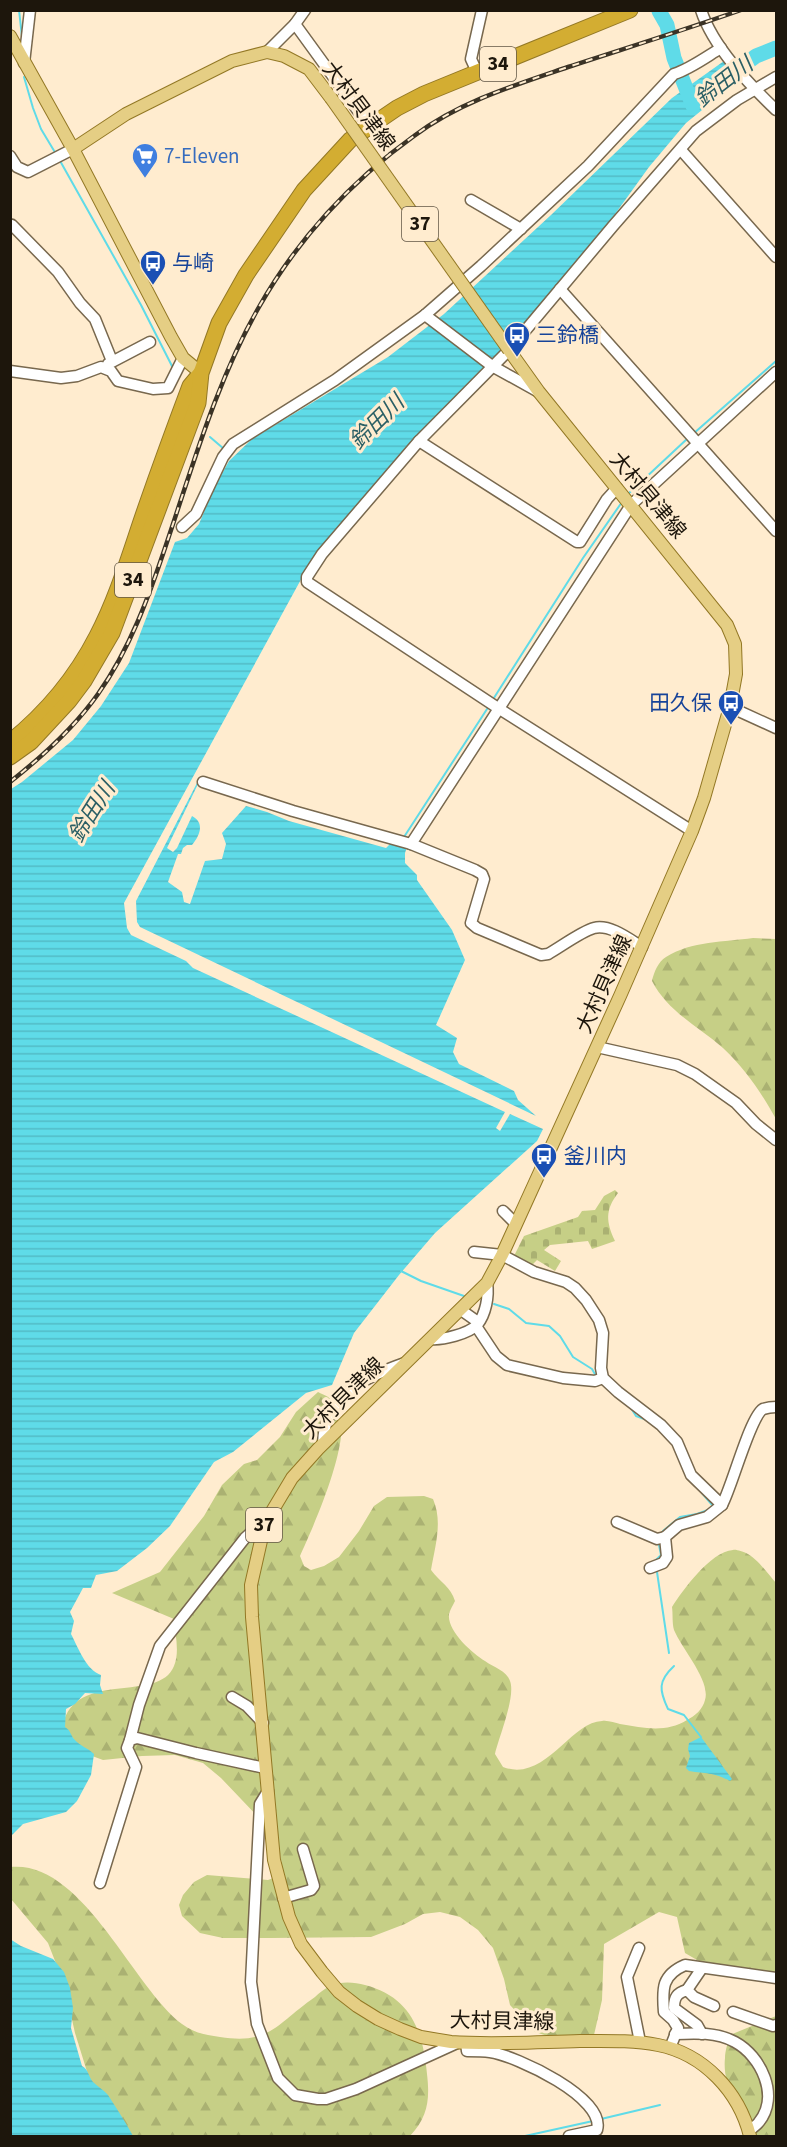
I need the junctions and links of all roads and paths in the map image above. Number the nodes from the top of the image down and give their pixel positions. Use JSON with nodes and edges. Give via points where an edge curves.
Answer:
{"nodes":[{"id":1,"x":30,"y":10,"type":"edge"},
{"id":2,"x":305,"y":10,"type":"edge"},
{"id":3,"x":482,"y":10,"type":"edge"},
{"id":4,"x":630,"y":10,"type":"edge"},
{"id":5,"x":701,"y":10,"type":"edge"},
{"id":6,"x":295,"y":24,"type":"junction"},
{"id":7,"x":10,"y":36,"type":"edge"},
{"id":8,"x":722,"y":49,"type":"junction"},
{"id":9,"x":267,"y":52,"type":"junction"},
{"id":10,"x":24,"y":63,"type":"junction"},
{"id":11,"x":477,"y":72,"type":"junction"},
{"id":12,"x":777,"y":76,"type":"edge"},
{"id":13,"x":754,"y":89,"type":"junction"},
{"id":14,"x":777,"y":110,"type":"edge"},
{"id":15,"x":369,"y":126,"type":"junction"},
{"id":16,"x":681,"y":150,"type":"junction"},
{"id":17,"x":63,"y":154,"type":"junction"},
{"id":18,"x":10,"y":156,"type":"edge"},
{"id":19,"x":471,"y":200,"type":"dead end"},
{"id":20,"x":10,"y":226,"type":"edge"},
{"id":21,"x":520,"y":229,"type":"junction"},
{"id":22,"x":777,"y":257,"type":"edge"},
{"id":23,"x":560,"y":289,"type":"junction"},
{"id":24,"x":428,"y":317,"type":"junction"},
{"id":25,"x":150,"y":342,"type":"dead end"},
{"id":26,"x":509,"y":350,"type":"junction"},
{"id":27,"x":181,"y":362,"type":"junction"},
{"id":28,"x":490,"y":364,"type":"junction"},
{"id":29,"x":109,"y":365,"type":"junction"},
{"id":30,"x":10,"y":371,"type":"edge"},
{"id":31,"x":777,"y":372,"type":"edge"},
{"id":32,"x":201,"y":373,"type":"junction"},
{"id":33,"x":539,"y":392,"type":"junction"},
{"id":34,"x":420,"y":441,"type":"junction"},
{"id":35,"x":697,"y":442,"type":"junction"},
{"id":36,"x":625,"y":498,"type":"junction"},
{"id":37,"x":182,"y":527,"type":"dead end"},
{"id":38,"x":777,"y":531,"type":"edge"},
{"id":39,"x":497,"y":707,"type":"junction"},
{"id":40,"x":730,"y":707,"type":"junction"},
{"id":41,"x":775,"y":724,"type":"edge"},
{"id":42,"x":10,"y":742,"type":"edge"},
{"id":43,"x":10,"y":757,"type":"edge"},
{"id":44,"x":203,"y":782,"type":"dead end"},
{"id":45,"x":692,"y":831,"type":"junction"},
{"id":46,"x":409,"y":844,"type":"junction"},
{"id":47,"x":642,"y":947,"type":"junction"},
{"id":48,"x":597,"y":1047,"type":"junction"},
{"id":49,"x":777,"y":1140,"type":"edge"},
{"id":50,"x":503,"y":1211,"type":"dead end"},
{"id":51,"x":516,"y":1224,"type":"junction"},
{"id":52,"x":474,"y":1252,"type":"dead end"},
{"id":53,"x":502,"y":1255,"type":"junction"},
{"id":54,"x":486,"y":1284,"type":"junction"},
{"id":55,"x":460,"y":1310,"type":"junction"},
{"id":56,"x":477,"y":1324,"type":"junction"},
{"id":57,"x":432,"y":1339,"type":"junction"},
{"id":58,"x":406,"y":1363,"type":"junction"},
{"id":59,"x":600,"y":1379,"type":"junction"},
{"id":60,"x":777,"y":1407,"type":"edge"},
{"id":61,"x":323,"y":1444,"type":"junction"},
{"id":62,"x":722,"y":1505,"type":"junction"},
{"id":63,"x":268,"y":1517,"type":"junction"},
{"id":64,"x":617,"y":1522,"type":"dead end"},
{"id":65,"x":665,"y":1537,"type":"junction"},
{"id":66,"x":650,"y":1568,"type":"dead end"},
{"id":67,"x":232,"y":1697,"type":"dead end"},
{"id":68,"x":263,"y":1723,"type":"junction"},
{"id":69,"x":130,"y":1740,"type":"junction"},
{"id":70,"x":265,"y":1768,"type":"junction"},
{"id":71,"x":268,"y":1791,"type":"junction"},
{"id":72,"x":303,"y":1849,"type":"dead end"},
{"id":73,"x":100,"y":1883,"type":"dead end"},
{"id":74,"x":283,"y":1898,"type":"junction"},
{"id":75,"x":639,"y":1948,"type":"dead end"},
{"id":76,"x":702,"y":1968,"type":"junction"},
{"id":77,"x":777,"y":1978,"type":"edge"},
{"id":78,"x":687,"y":1990,"type":"junction"},
{"id":79,"x":714,"y":2006,"type":"dead end"},
{"id":80,"x":733,"y":2012,"type":"dead end"},
{"id":81,"x":777,"y":2025,"type":"edge"},
{"id":82,"x":675,"y":2034,"type":"junction"},
{"id":83,"x":702,"y":2034,"type":"junction"},
{"id":84,"x":640,"y":2042,"type":"junction"},
{"id":85,"x":461,"y":2043,"type":"junction"},
{"id":86,"x":670,"y":2048,"type":"junction"},
{"id":87,"x":750,"y":2134,"type":"edge"},
{"id":88,"x":569,"y":2136,"type":"edge"}],
"edges":[{"from":1,"to":10,"type":"street"},
{"from":2,"to":6,"type":"street"},
{"from":3,"to":11,"type":"street","via":[[473,30],[471,59]]},
{"from":4,"to":11,"type":"highway","number":"34"},
{"from":5,"to":8,"type":"street"},
{"from":6,"to":9,"type":"street"},
{"from":6,"to":15,"type":"street"},
{"from":7,"to":10,"type":"main road"},
{"from":8,"to":13,"type":"street"},
{"from":8,"to":21,"type":"street","via":[[674,74],[588,166]]},
{"from":9,"to":17,"type":"main road","via":[[232,61],[126,114]]},
{"from":9,"to":26,"type":"main road","name":"大村貝津線","number":"37","bridge":true,"via":[[309,69]]},
{"from":10,"to":17,"type":"main road"},
{"from":11,"to":15,"type":"highway","number":"34","via":[[406,103]]},
{"from":12,"to":13,"type":"street"},
{"from":13,"to":14,"type":"street"},
{"from":13,"to":16,"type":"street","via":[[696,131]]},
{"from":15,"to":32,"type":"highway","number":"34","via":[[350,140],[311,182],[264,246],[219,323]]},
{"from":16,"to":22,"type":"street"},
{"from":16,"to":23,"type":"street"},
{"from":17,"to":18,"type":"street","via":[[28,172],[16,166]]},
{"from":17,"to":27,"type":"main road","via":[[123,247]]},
{"from":19,"to":21,"type":"street"},
{"from":20,"to":29,"type":"street","via":[[58,272],[95,318]]},
{"from":21,"to":24,"type":"street"},
{"from":23,"to":26,"type":"street"},
{"from":23,"to":35,"type":"street"},
{"from":24,"to":28,"type":"street"},
{"from":24,"to":37,"type":"street","via":[[230,447],[196,514]]},
{"from":25,"to":29,"type":"street"},
{"from":26,"to":28,"type":"street"},
{"from":26,"to":33,"type":"main road","name":"大村貝津線","number":"37"},
{"from":27,"to":29,"type":"street","via":[[168,388],[118,381]]},
{"from":27,"to":32,"type":"main road"},
{"from":28,"to":33,"type":"street"},
{"from":28,"to":34,"type":"street"},
{"from":29,"to":30,"type":"street","via":[[62,378]]},
{"from":31,"to":35,"type":"street"},
{"from":32,"to":42,"type":"highway","number":"34","via":[[190,386],[98,636],[59,694]]},
{"from":32,"to":43,"type":"highway","number":"34","via":[[198,403],[112,633],[69,701]]},
{"from":33,"to":36,"type":"main road","name":"大村貝津線","number":"37"},
{"from":34,"to":36,"type":"street","via":[[577,542],[607,499]]},
{"from":34,"to":39,"type":"street","via":[[322,554],[306,582]]},
{"from":35,"to":36,"type":"street"},
{"from":35,"to":38,"type":"street"},
{"from":36,"to":39,"type":"street"},
{"from":36,"to":40,"type":"main road","name":"大村貝津線","number":"37","via":[[727,625],[735,644],[736,674]]},
{"from":39,"to":45,"type":"street"},
{"from":39,"to":46,"type":"street"},
{"from":40,"to":41,"type":"street"},
{"from":40,"to":45,"type":"main road","name":"大村貝津線","number":"37"},
{"from":44,"to":46,"type":"street"},
{"from":45,"to":47,"type":"main road","name":"大村貝津線","number":"37"},
{"from":46,"to":47,"type":"street","via":[[482,874],[484,879],[471,923],[477,928],[541,955],[594,928],[617,933]]},
{"from":47,"to":48,"type":"main road","name":"大村貝津線","number":"37"},
{"from":48,"to":49,"type":"street","via":[[686,1069],[736,1103]]},
{"from":48,"to":51,"type":"main road","name":"大村貝津線","number":"37"},
{"from":50,"to":51,"type":"street"},
{"from":51,"to":53,"type":"main road","name":"大村貝津線","number":"37"},
{"from":52,"to":53,"type":"street"},
{"from":53,"to":54,"type":"main road","name":"大村貝津線","number":"37"},
{"from":53,"to":59,"type":"street","via":[[534,1272],[566,1282],[586,1300],[603,1333]]},
{"from":54,"to":55,"type":"main road","name":"大村貝津線","number":"37"},
{"from":54,"to":56,"type":"street","via":[[488,1295]]},
{"from":55,"to":56,"type":"street"},
{"from":55,"to":57,"type":"main road","name":"大村貝津線","number":"37"},
{"from":56,"to":57,"type":"street","via":[[443,1341]]},
{"from":56,"to":59,"type":"street","via":[[496,1356],[507,1365],[563,1378]]},
{"from":57,"to":58,"type":"main road","name":"大村貝津線","number":"37"},
{"from":58,"to":61,"type":"main road","name":"大村貝津線","number":"37"},
{"from":58,"to":61,"type":"street","via":[[357,1384],[343,1396],[323,1429]]},
{"from":59,"to":62,"type":"street","via":[[661,1425],[677,1442],[691,1475]]},
{"from":60,"to":62,"type":"street","via":[[762,1410],[753,1419]]},
{"from":61,"to":63,"type":"main road","name":"大村貝津線","number":"37","via":[[292,1478]]},
{"from":62,"to":65,"type":"street","via":[[707,1517],[679,1525]]},
{"from":63,"to":68,"type":"main road","name":"大村貝津線","number":"37","via":[[251,1585]]},
{"from":63,"to":69,"type":"street","via":[[245,1538],[160,1646]]},
{"from":64,"to":65,"type":"street","via":[[657,1539]]},
{"from":65,"to":66,"type":"street","via":[[667,1557]]},
{"from":67,"to":68,"type":"street"},
{"from":68,"to":70,"type":"main road","name":"大村貝津線","number":"37"},
{"from":69,"to":70,"type":"street","via":[[137,1738]]},
{"from":69,"to":73,"type":"street","via":[[127,1748],[136,1767]]},
{"from":70,"to":71,"type":"main road","name":"大村貝津線","number":"37"},
{"from":71,"to":74,"type":"main road","name":"大村貝津線","number":"37","via":[[274,1860]]},
{"from":71,"to":85,"type":"street","via":[[260,1804],[251,1982],[257,2024],[278,2078],[295,2095],[326,2099]]},
{"from":72,"to":74,"type":"street","via":[[314,1887]]},
{"from":74,"to":85,"type":"main road","name":"大村貝津線","number":"37","via":[[301,1944],[339,1992],[400,2029]]},
{"from":75,"to":84,"type":"street","via":[[627,1977]]},
{"from":76,"to":77,"type":"street"},
{"from":76,"to":78,"type":"street"},
{"from":76,"to":82,"type":"street","via":[[685,1965],[672,1971],[666,1980],[664,2012],[678,2028]]},
{"from":78,"to":79,"type":"street"},
{"from":78,"to":83,"type":"street","via":[[678,1993],[674,2008],[697,2025]]},
{"from":80,"to":81,"type":"street"},
{"from":82,"to":83,"type":"street"},
{"from":82,"to":86,"type":"street"},
{"from":83,"to":87,"type":"street","via":[[734,2041],[757,2061],[769,2090],[768,2104]]},
{"from":84,"to":85,"type":"main road","name":"大村貝津線","number":"37"},
{"from":84,"to":86,"type":"main road","name":"大村貝津線","number":"37"},
{"from":85,"to":88,"type":"street","via":[[467,2051],[491,2052],[539,2070],[583,2101],[595,2113],[597,2130]]},
{"from":86,"to":87,"type":"main road","name":"大村貝津線","number":"37","via":[[694,2058],[728,2088]]}]}
